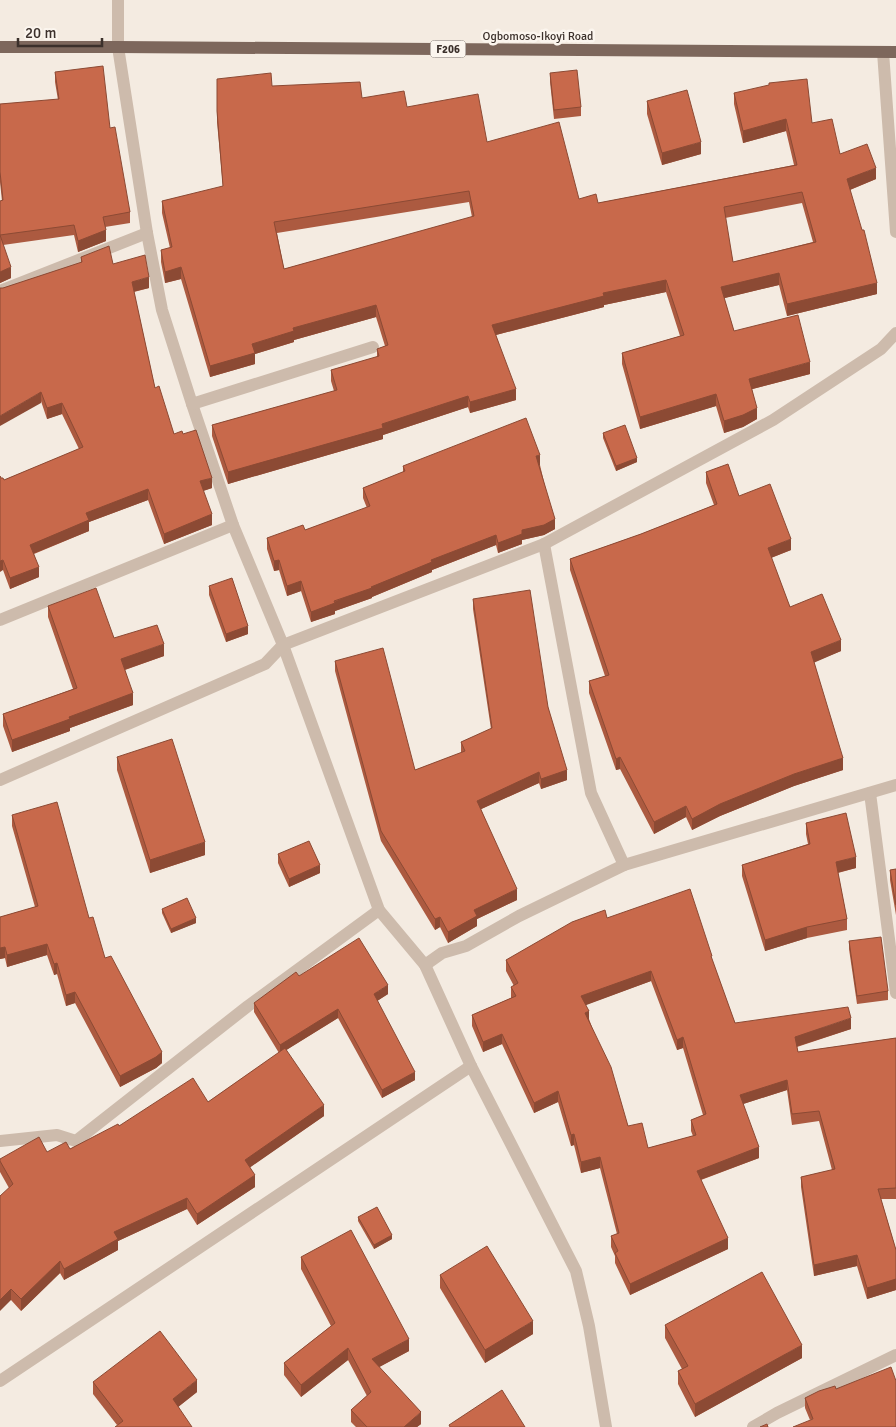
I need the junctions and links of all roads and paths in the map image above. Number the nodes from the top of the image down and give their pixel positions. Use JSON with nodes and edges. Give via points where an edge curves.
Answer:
{"nodes":[{"id":1,"x":118,"y":0,"type":"edge"},
{"id":2,"x":0,"y":47,"type":"edge"},
{"id":3,"x":118,"y":47,"type":"junction"},
{"id":4,"x":890,"y":52,"type":"edge"},
{"id":5,"x":896,"y":232,"type":"edge"},
{"id":6,"x":147,"y":233,"type":"junction"},
{"id":7,"x":0,"y":291,"type":"edge"},
{"id":8,"x":896,"y":333,"type":"edge"},
{"id":9,"x":373,"y":347,"type":"dead end"},
{"id":10,"x":192,"y":404,"type":"junction"},
{"id":11,"x":233,"y":524,"type":"junction"},
{"id":12,"x":544,"y":544,"type":"junction"},
{"id":13,"x":0,"y":620,"type":"edge"},
{"id":14,"x":283,"y":645,"type":"junction"},
{"id":15,"x":0,"y":780,"type":"edge"},
{"id":16,"x":896,"y":785,"type":"edge"},
{"id":17,"x":870,"y":793,"type":"junction"},
{"id":18,"x":624,"y":865,"type":"junction"},
{"id":19,"x":379,"y":910,"type":"junction"},
{"id":20,"x":425,"y":965,"type":"junction"},
{"id":21,"x":896,"y":993,"type":"edge"},
{"id":22,"x":471,"y":1066,"type":"junction"},
{"id":23,"x":0,"y":1141,"type":"edge"},
{"id":24,"x":896,"y":1355,"type":"edge"},
{"id":25,"x":0,"y":1381,"type":"edge"},
{"id":26,"x":606,"y":1427,"type":"edge"},
{"id":27,"x":752,"y":1427,"type":"edge"}],
"edges":[{"from":1,"to":3,"type":"street"},
{"from":2,"to":3,"type":"main road","name":"Ogbomoso-Ikoyi Road","number":"F206"},
{"from":3,"to":4,"type":"main road","name":"Ogbomoso-Ikoyi Road","number":"F206"},
{"from":3,"to":6,"type":"street"},
{"from":4,"to":5,"type":"street"},
{"from":6,"to":7,"type":"street"},
{"from":6,"to":10,"type":"street","via":[[162,310]]},
{"from":8,"to":12,"type":"street","via":[[881,349],[773,420]]},
{"from":9,"to":10,"type":"street"},
{"from":10,"to":11,"type":"street"},
{"from":11,"to":13,"type":"street"},
{"from":11,"to":14,"type":"street"},
{"from":12,"to":14,"type":"street"},
{"from":12,"to":18,"type":"street","via":[[591,794]]},
{"from":14,"to":15,"type":"street","via":[[265,664]]},
{"from":14,"to":19,"type":"street"},
{"from":16,"to":17,"type":"street"},
{"from":17,"to":18,"type":"street"},
{"from":17,"to":21,"type":"street"},
{"from":18,"to":20,"type":"street","via":[[519,916],[466,946],[442,953]]},
{"from":19,"to":20,"type":"street"},
{"from":19,"to":23,"type":"street","via":[[248,1006],[76,1141],[57,1135]]},
{"from":20,"to":22,"type":"street"},
{"from":22,"to":25,"type":"street"},
{"from":22,"to":26,"type":"street","via":[[576,1271]]},
{"from":24,"to":27,"type":"street"}]}
